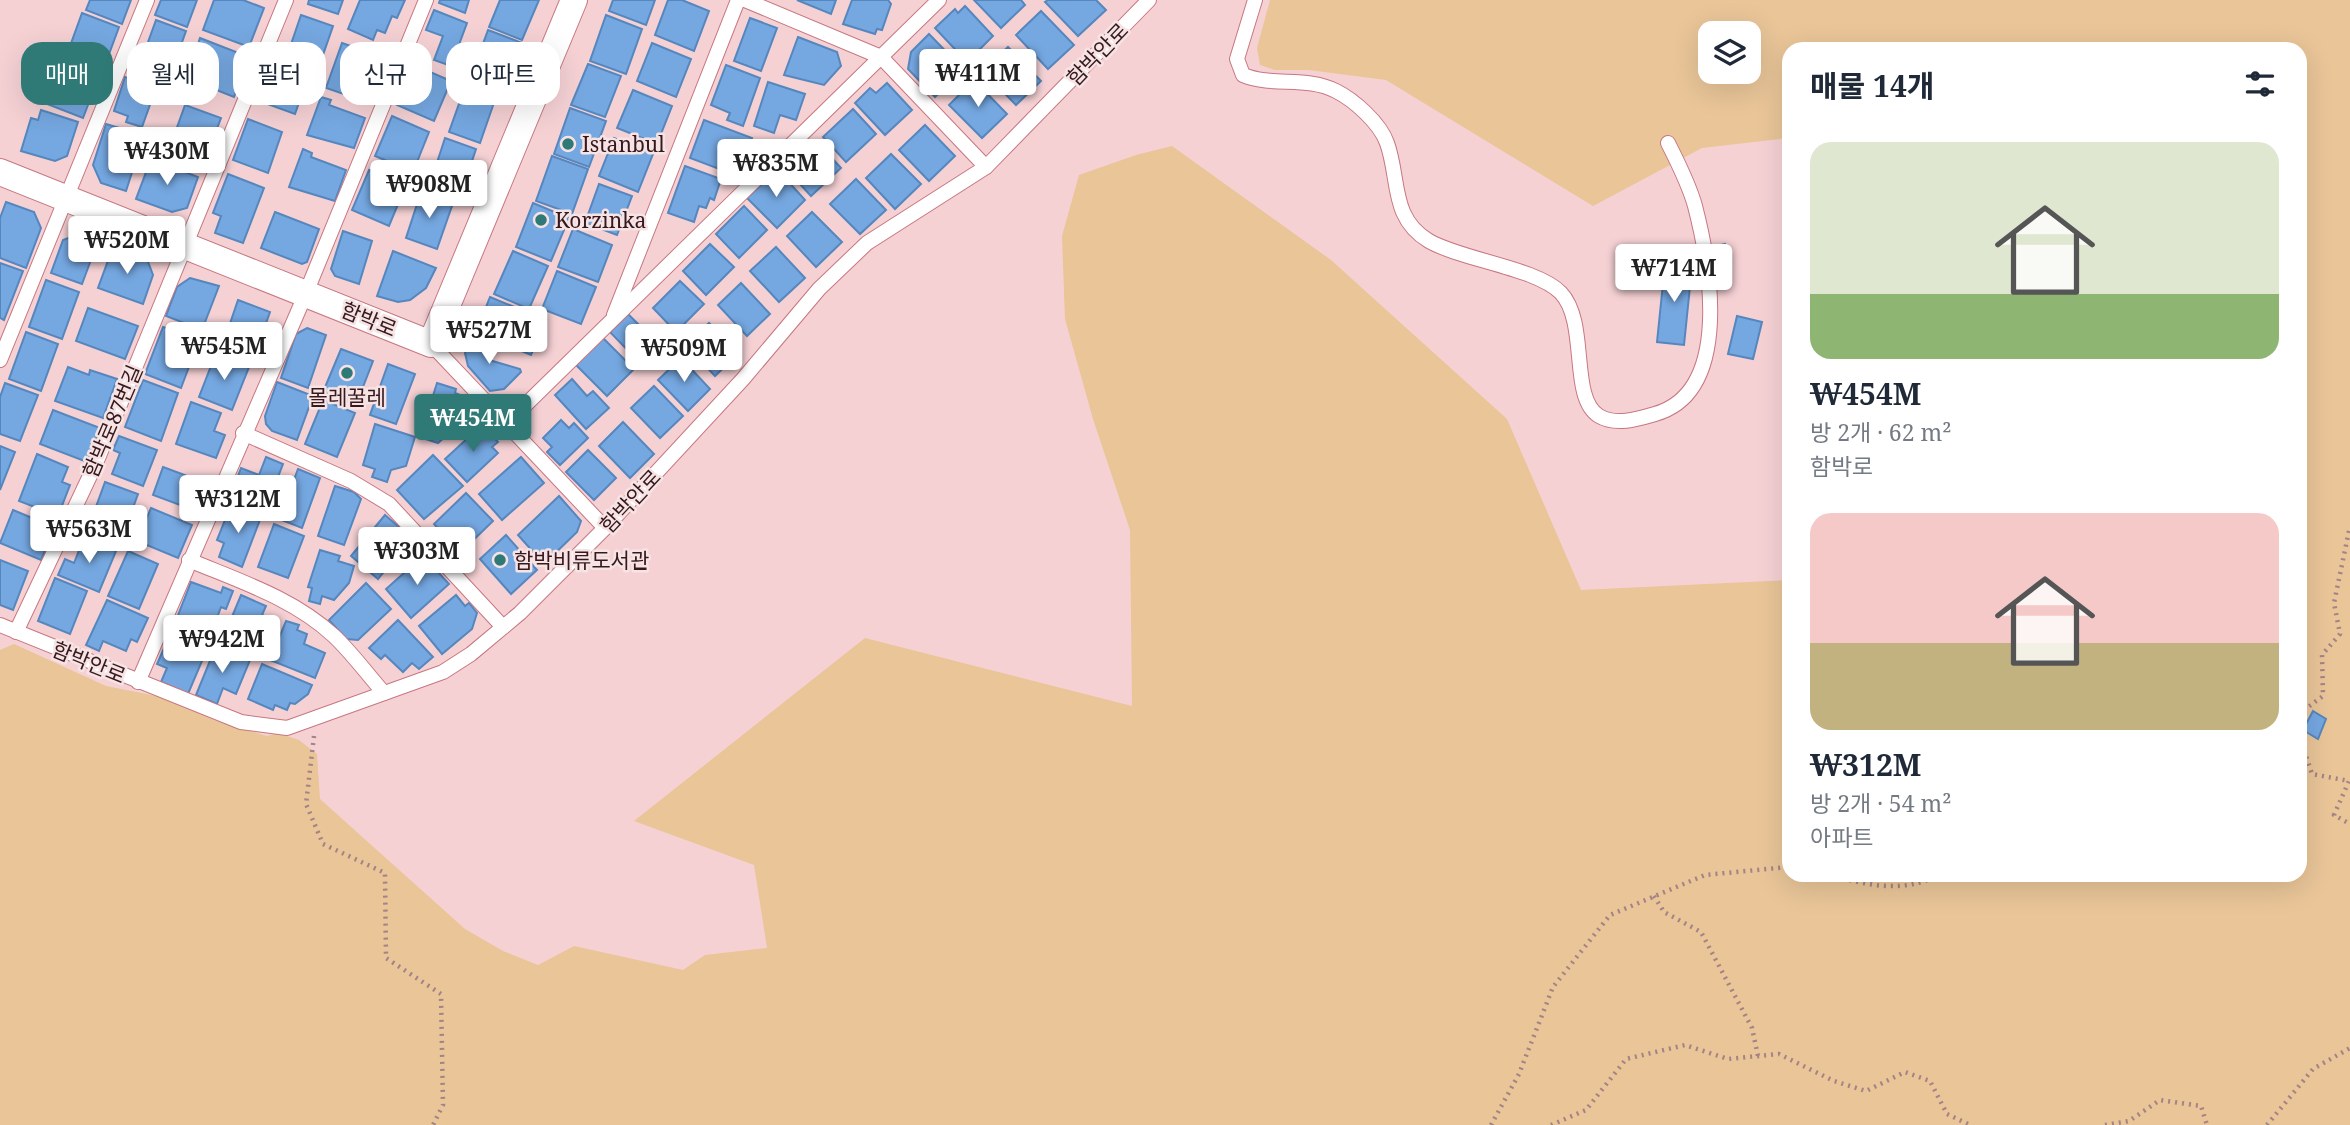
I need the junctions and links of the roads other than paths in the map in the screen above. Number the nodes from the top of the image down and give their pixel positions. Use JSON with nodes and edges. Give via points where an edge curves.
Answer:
{"nodes":[{"id":1,"x":147,"y":0,"type":"edge"},
{"id":2,"x":286,"y":0,"type":"edge"},
{"id":3,"x":426,"y":0,"type":"edge"},
{"id":4,"x":574,"y":0,"type":"edge"},
{"id":5,"x":738,"y":0,"type":"edge"},
{"id":6,"x":745,"y":0,"type":"edge"},
{"id":7,"x":939,"y":0,"type":"edge"},
{"id":8,"x":1149,"y":0,"type":"edge"},
{"id":9,"x":1255,"y":0,"type":"edge"},
{"id":10,"x":881,"y":57,"type":"junction"},
{"id":11,"x":1668,"y":143,"type":"dead end"},
{"id":12,"x":986,"y":167,"type":"junction"},
{"id":13,"x":0,"y":172,"type":"edge"},
{"id":14,"x":65,"y":198,"type":"junction"},
{"id":15,"x":185,"y":246,"type":"junction"},
{"id":16,"x":306,"y":293,"type":"junction"},
{"id":17,"x":612,"y":320,"type":"junction"},
{"id":18,"x":431,"y":344,"type":"junction"},
{"id":19,"x":0,"y":360,"type":"edge"},
{"id":20,"x":506,"y":424,"type":"junction"},
{"id":21,"x":243,"y":433,"type":"junction"},
{"id":22,"x":605,"y":528,"type":"junction"},
{"id":23,"x":189,"y":560,"type":"junction"},
{"id":24,"x":0,"y":625,"type":"edge"},
{"id":25,"x":503,"y":627,"type":"junction"},
{"id":26,"x":16,"y":632,"type":"junction"},
{"id":27,"x":138,"y":682,"type":"junction"},
{"id":28,"x":384,"y":693,"type":"junction"}],
"edges":[{"from":1,"to":14,"type":"lane"},
{"from":2,"to":15,"type":"lane","name":"함박로87번길"},
{"from":3,"to":16,"type":"lane"},
{"from":4,"to":18,"type":"street"},
{"from":5,"to":17,"type":"lane"},
{"from":6,"to":10,"type":"lane"},
{"from":7,"to":10,"type":"lane"},
{"from":8,"to":12,"type":"lane","name":"함박안로"},
{"from":9,"to":11,"type":"lane","via":[[1237,59],[1243,75],[1335,90],[1365,113],[1387,142],[1396,195],[1407,223],[1429,241],[1538,278],[1560,293],[1574,316],[1585,400],[1598,416],[1624,422],[1659,413],[1683,400],[1701,372],[1710,333],[1710,288],[1695,206]]},
{"from":10,"to":12,"type":"lane"},
{"from":10,"to":17,"type":"lane"},
{"from":12,"to":22,"type":"lane","name":"함박안로","via":[[867,243],[828,279]]},
{"from":13,"to":14,"type":"street","name":"함박로"},
{"from":14,"to":15,"type":"street","name":"함박로"},
{"from":14,"to":19,"type":"lane"},
{"from":15,"to":16,"type":"street","name":"함박로"},
{"from":15,"to":26,"type":"lane","name":"함박로87번길","via":[[96,463]]},
{"from":16,"to":18,"type":"street","name":"함박로"},
{"from":16,"to":21,"type":"lane"},
{"from":17,"to":20,"type":"lane"},
{"from":18,"to":20,"type":"lane"},
{"from":20,"to":22,"type":"lane"},
{"from":21,"to":23,"type":"lane"},
{"from":21,"to":25,"type":"lane","via":[[351,481],[388,504]]},
{"from":22,"to":25,"type":"lane","name":"함박안로"},
{"from":23,"to":27,"type":"lane"},
{"from":23,"to":28,"type":"lane","via":[[280,598],[304,613],[333,636]]},
{"from":24,"to":26,"type":"lane","name":"함박안로"},
{"from":25,"to":28,"type":"lane","name":"함박안로","via":[[443,672]]},
{"from":26,"to":27,"type":"lane","name":"함박안로"},
{"from":27,"to":28,"type":"lane","name":"함박안로","via":[[241,722],[286,728]]}]}
